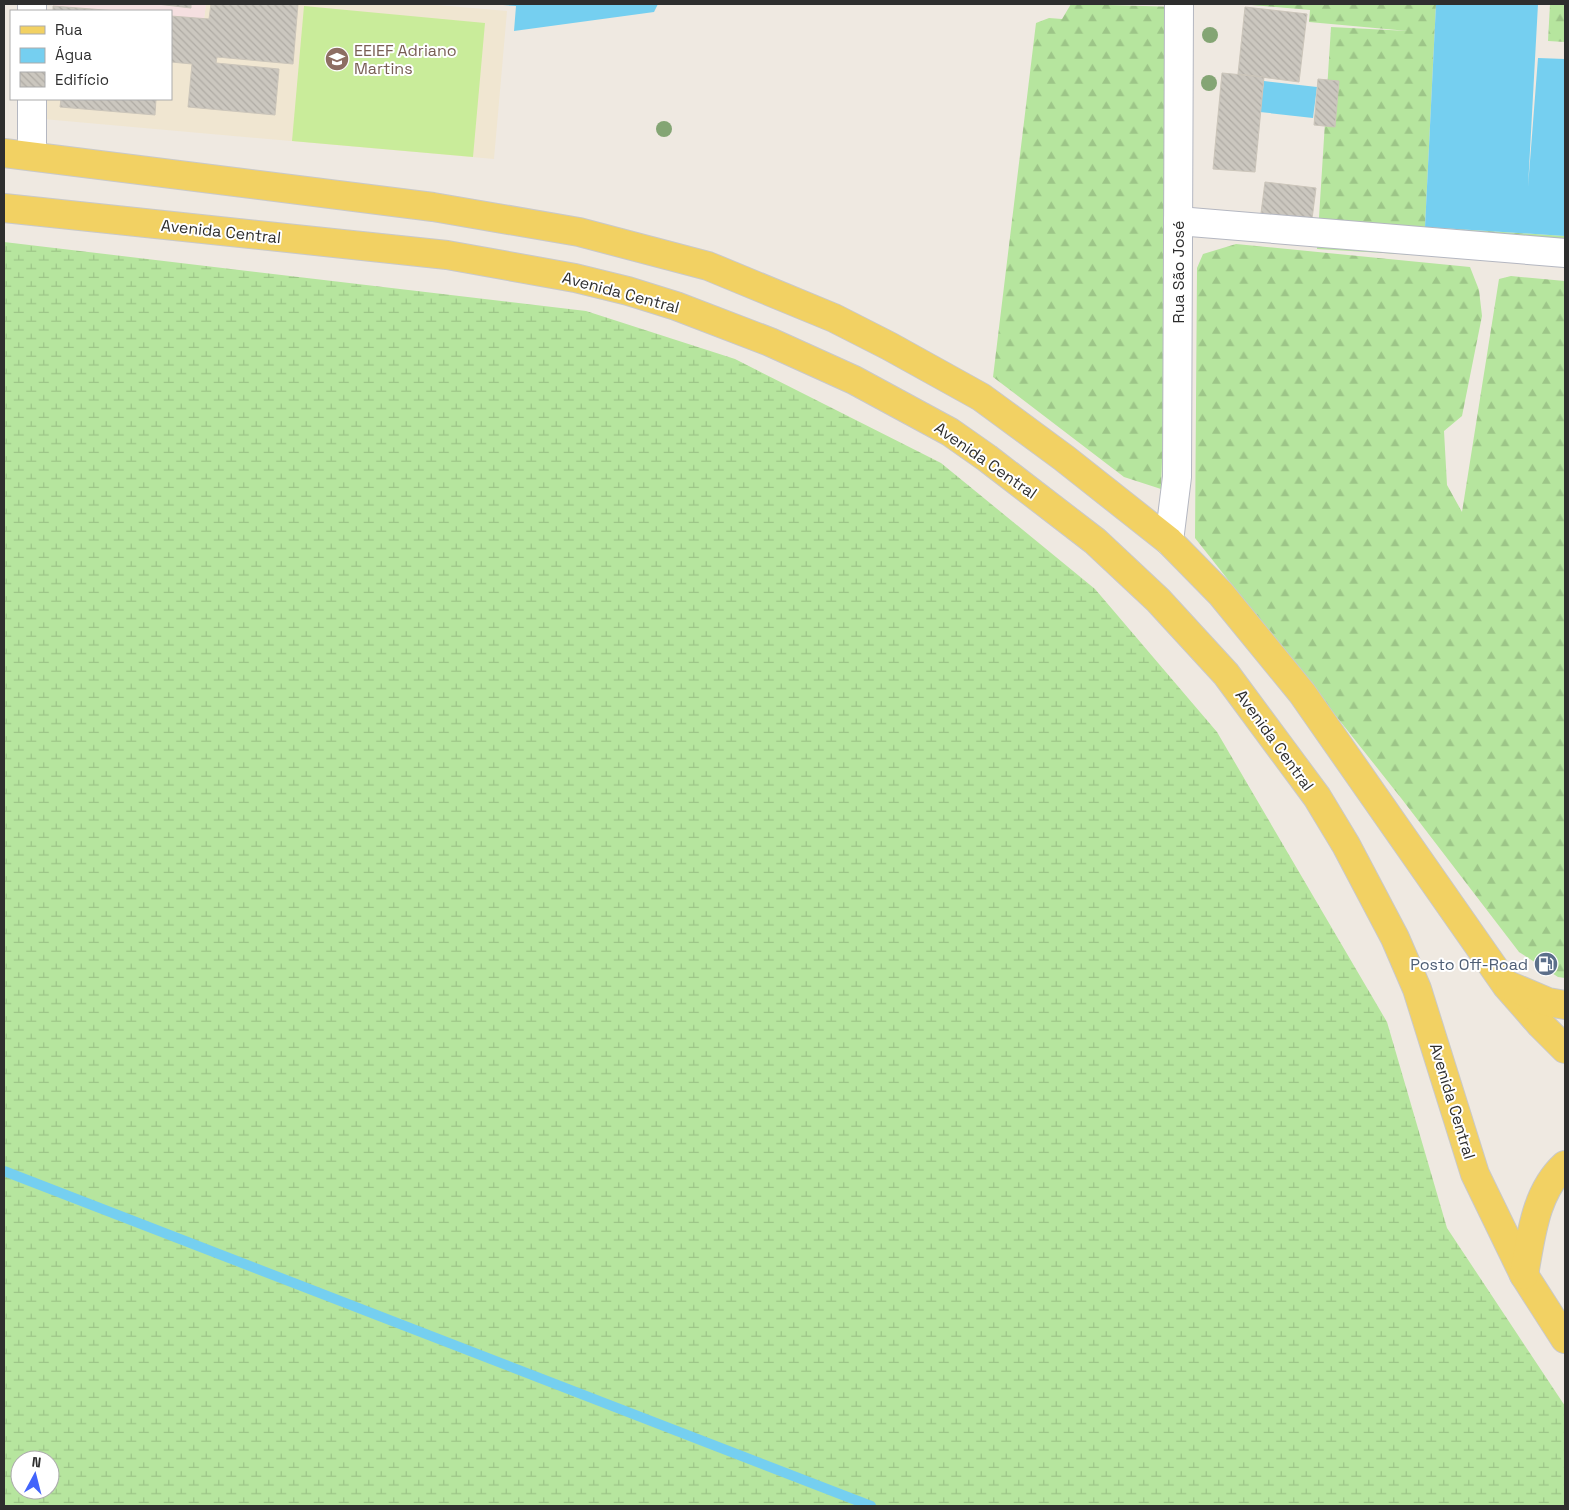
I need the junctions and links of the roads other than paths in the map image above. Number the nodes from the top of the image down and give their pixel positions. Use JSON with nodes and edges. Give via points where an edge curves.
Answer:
{"nodes":[{"id":1,"x":1179,"y":4,"type":"edge"},
{"id":2,"x":32,"y":100,"type":"edge"},
{"id":3,"x":4,"y":153,"type":"edge"},
{"id":4,"x":32,"y":155,"type":"junction"},
{"id":5,"x":4,"y":208,"type":"edge"},
{"id":6,"x":1178,"y":222,"type":"junction"},
{"id":7,"x":1565,"y":253,"type":"edge"},
{"id":8,"x":1169,"y":541,"type":"junction"},
{"id":9,"x":1506,"y":985,"type":"junction"},
{"id":10,"x":1565,"y":1005,"type":"edge"},
{"id":11,"x":1565,"y":1049,"type":"edge"},
{"id":12,"x":1565,"y":1165,"type":"edge"},
{"id":13,"x":1524,"y":1275,"type":"junction"},
{"id":14,"x":1565,"y":1339,"type":"edge"}],
"edges":[{"from":1,"to":6,"type":"street","name":"Rua São José"},
{"from":2,"to":4,"type":"street"},
{"from":3,"to":4,"type":"main road"},
{"from":4,"to":8,"type":"main road","via":[[433,207],[579,232],[708,266],[834,318],[981,397]]},
{"from":5,"to":13,"type":"main road","name":"Avenida Central","via":[[447,255],[565,276],[676,306],[770,342],[854,380],[950,432],[1095,541],[1158,600],[1226,674],[1317,797],[1395,938],[1433,1037],[1475,1174]]},
{"from":6,"to":7,"type":"street"},
{"from":6,"to":8,"type":"street","name":"Rua São José","via":[[1177,476]]},
{"from":8,"to":9,"type":"main road","via":[[1221,594],[1302,693]]},
{"from":9,"to":10,"type":"main road","via":[[1548,1002]]},
{"from":9,"to":11,"type":"main road"},
{"from":12,"to":13,"type":"main road","via":[[1538,1208]]},
{"from":13,"to":14,"type":"main road","name":"Avenida Central"}]}
